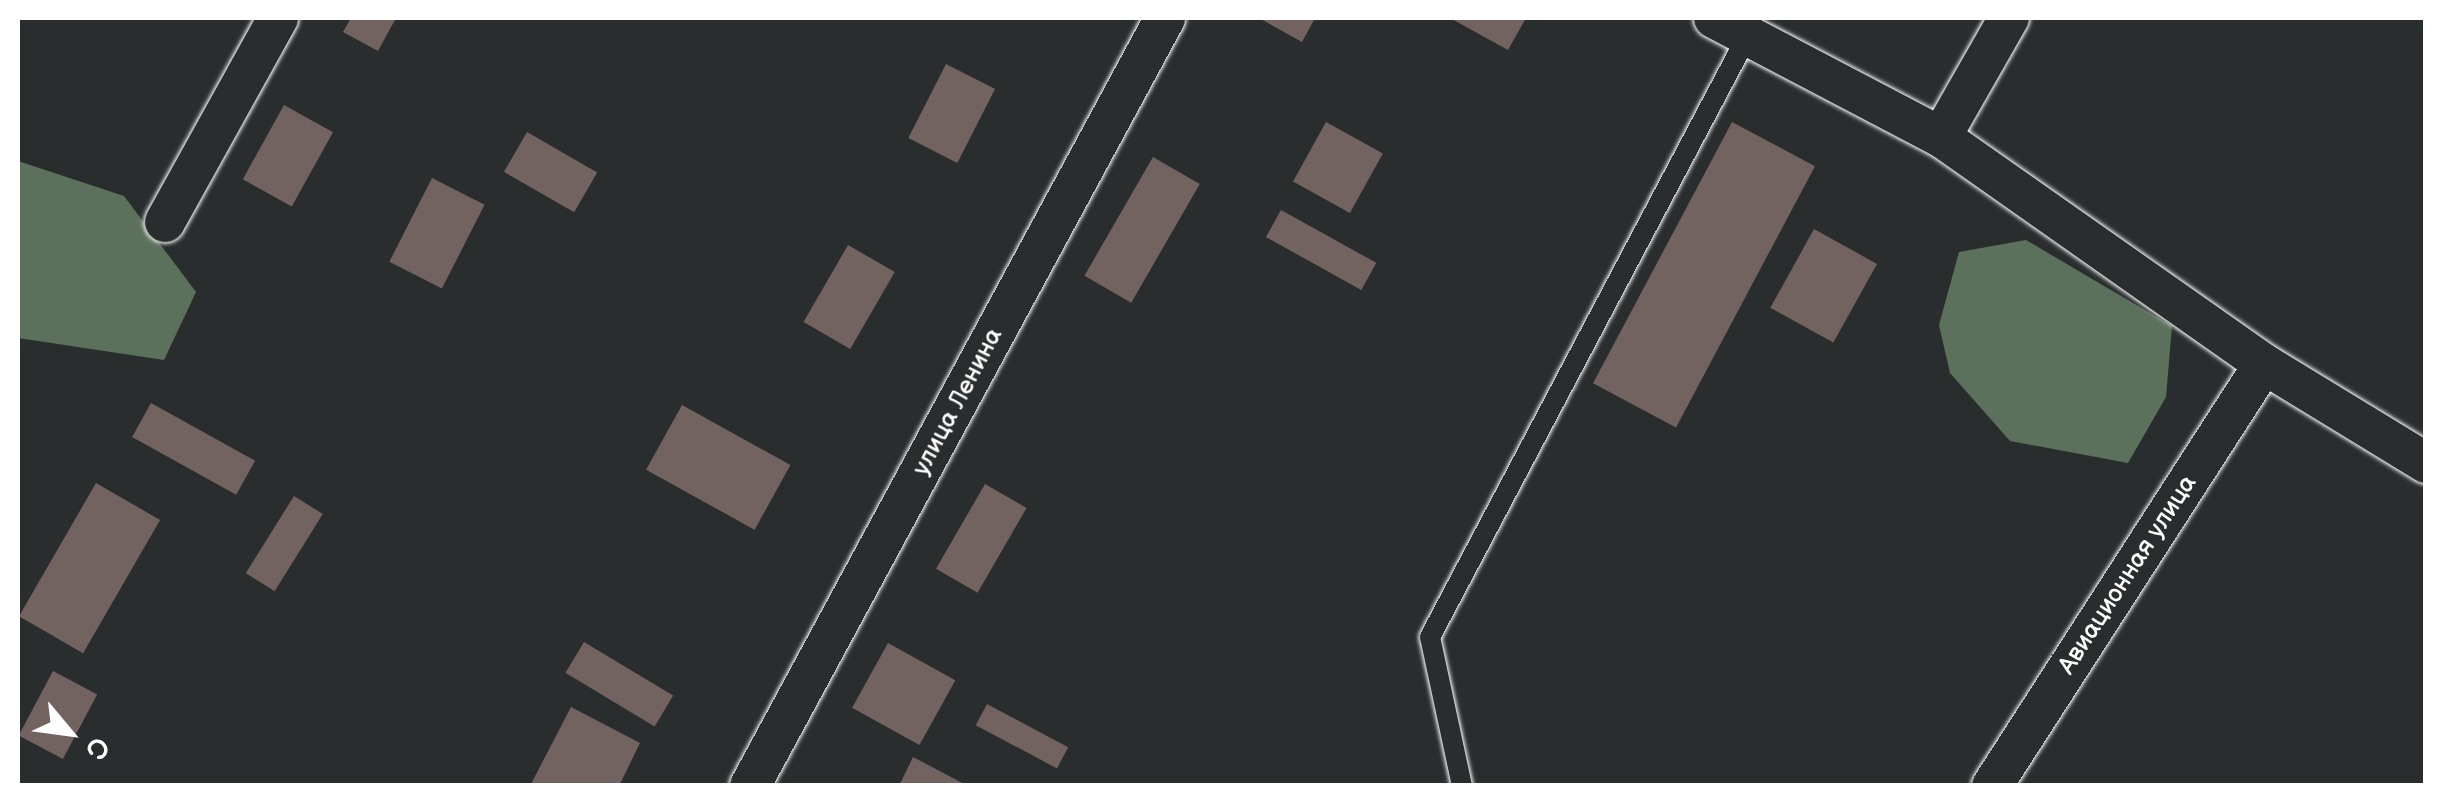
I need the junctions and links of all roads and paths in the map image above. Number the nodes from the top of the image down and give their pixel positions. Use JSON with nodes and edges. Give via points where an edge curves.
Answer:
{"nodes":[{"id":1,"x":278,"y":18,"type":"edge"},
{"id":2,"x":1165,"y":18,"type":"edge"},
{"id":3,"x":2010,"y":18,"type":"edge"},
{"id":4,"x":1731,"y":26,"type":"edge"},
{"id":5,"x":1941,"y":137,"type":"junction"},
{"id":6,"x":165,"y":222,"type":"dead end"},
{"id":7,"x":2264,"y":364,"type":"junction"},
{"id":8,"x":2426,"y":463,"type":"edge"},
{"id":9,"x":750,"y":786,"type":"edge"},
{"id":10,"x":1462,"y":786,"type":"edge"},
{"id":11,"x":1992,"y":786,"type":"edge"}],
"edges":[{"from":1,"to":6,"type":"street"},
{"from":2,"to":9,"type":"street","name":"улица Ленина"},
{"from":3,"to":5,"type":"street"},
{"from":4,"to":5,"type":"street"},
{"from":4,"to":10,"type":"lane","via":[[1430,637]]},
{"from":5,"to":7,"type":"street"},
{"from":7,"to":8,"type":"street"},
{"from":7,"to":11,"type":"street","name":"Авиационная улица"}]}
